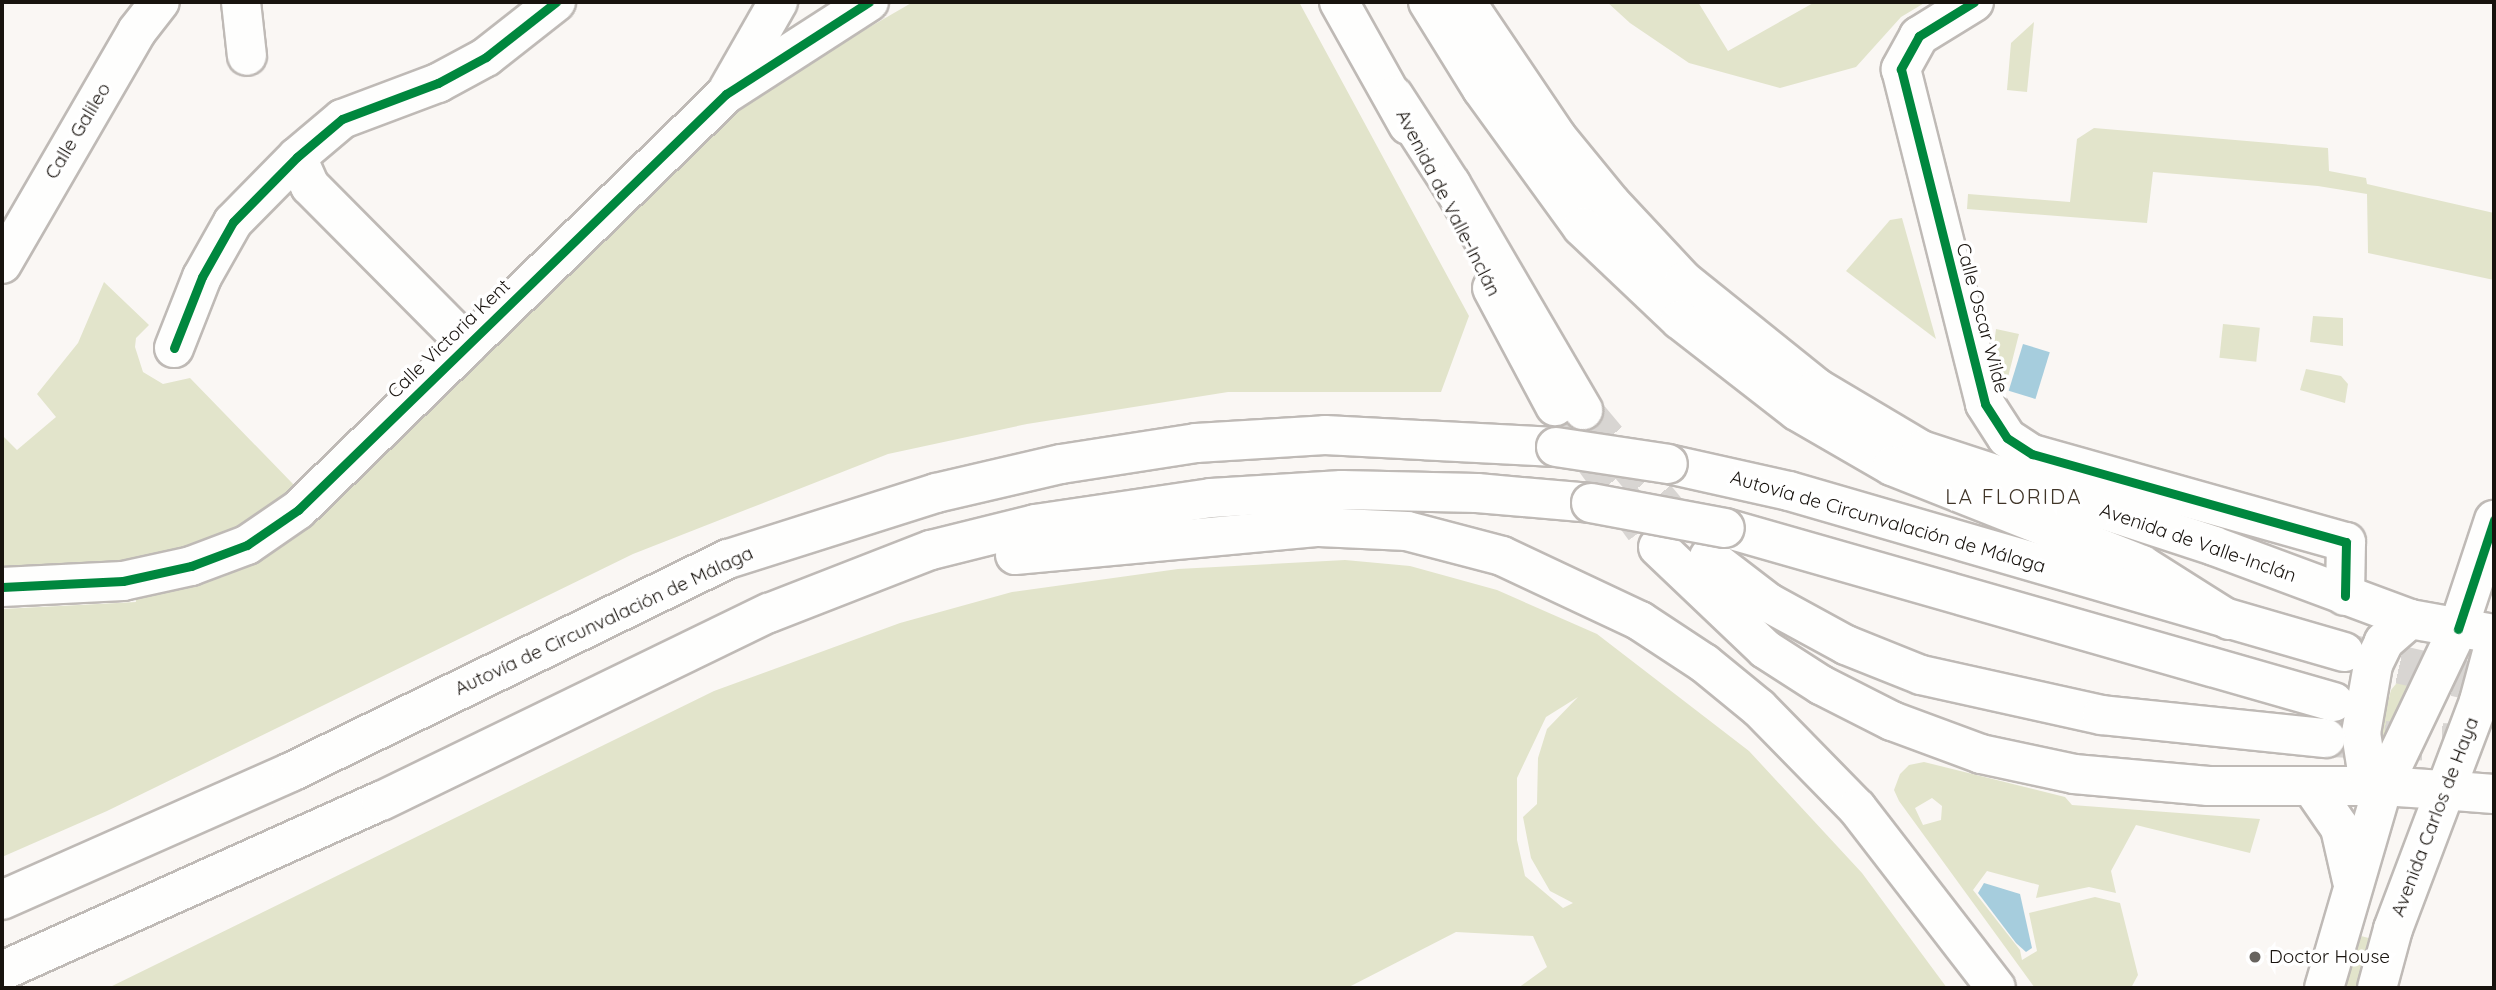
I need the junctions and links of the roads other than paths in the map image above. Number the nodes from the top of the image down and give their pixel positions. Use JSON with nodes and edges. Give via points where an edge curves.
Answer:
{"nodes":[{"id":1,"x":160,"y":2,"type":"edge"},
{"id":2,"x":241,"y":2,"type":"edge"},
{"id":3,"x":556,"y":2,"type":"edge"},
{"id":4,"x":778,"y":2,"type":"edge"},
{"id":5,"x":1339,"y":2,"type":"edge"},
{"id":6,"x":1428,"y":2,"type":"edge"},
{"id":7,"x":1466,"y":2,"type":"edge"},
{"id":8,"x":1974,"y":2,"type":"edge"},
{"id":9,"x":848,"y":5,"type":"edge"},
{"id":10,"x":247,"y":56,"type":"dead end"},
{"id":11,"x":726,"y":94,"type":"junction"},
{"id":12,"x":297,"y":157,"type":"junction"},
{"id":13,"x":2,"y":264,"type":"edge"},
{"id":14,"x":468,"y":345,"type":"junction"},
{"id":15,"x":174,"y":348,"type":"dead end"},
{"id":16,"x":1569,"y":408,"type":"tunnel mouth"},
{"id":17,"x":2494,"y":520,"type":"edge"},
{"id":18,"x":1717,"y":542,"type":"junction"},
{"id":19,"x":1658,"y":547,"type":"tunnel mouth"},
{"id":20,"x":867,"y":576,"type":"junction"},
{"id":21,"x":2,"y":587,"type":"edge"},
{"id":22,"x":2345,"y":596,"type":"junction"},
{"id":23,"x":2230,"y":620,"type":"junction"},
{"id":24,"x":2447,"y":632,"type":"edge"},
{"id":25,"x":2494,"y":646,"type":"edge"},
{"id":26,"x":2344,"y":652,"type":"tunnel mouth"},
{"id":27,"x":2311,"y":786,"type":"junction"},
{"id":28,"x":2383,"y":786,"type":"junction"},
{"id":29,"x":2442,"y":790,"type":"junction"},
{"id":30,"x":2494,"y":794,"type":"edge"},
{"id":31,"x":2353,"y":881,"type":"junction"},
{"id":32,"x":2,"y":900,"type":"edge"},
{"id":33,"x":2,"y":971,"type":"edge"},
{"id":34,"x":1996,"y":988,"type":"edge"},
{"id":35,"x":2324,"y":988,"type":"edge"},
{"id":36,"x":2377,"y":988,"type":"edge"}],
"edges":[{"from":1,"to":13,"type":"main road","name":"Calle Galileo","via":[[131,42]]},
{"from":2,"to":10,"type":"main road"},
{"from":3,"to":12,"type":"main road","via":[[486,57],[438,83],[342,119]]},
{"from":4,"to":11,"type":"main road"},
{"from":5,"to":16,"type":"main road","name":"Avenida de Valle-Inclán","via":[[1451,184]]},
{"from":6,"to":23,"type":"main road","via":[[1482,89],[1582,227],[1679,320],[1797,411],[1892,466],[2142,565]]},
{"from":7,"to":22,"type":"main road","name":"Avenida de Valle-Inclán","via":[[1557,137],[1611,203],[1684,281],[1817,388],[1921,450],[2214,546]]},
{"from":8,"to":22,"type":"main road","name":"Calle Oscar Wilde","via":[[1919,36],[1901,69],[1985,404],[2007,438],[2032,454],[2346,542]]},
{"from":9,"to":11,"type":"main road","name":"Calle Victoria Kent"},
{"from":11,"to":14,"type":"main road","name":"Calle Victoria Kent"},
{"from":12,"to":14,"type":"main road","via":[[310,186]]},
{"from":12,"to":15,"type":"main road","via":[[233,222],[202,277]]},
{"from":14,"to":21,"type":"main road","name":"Calle Victoria Kent","via":[[298,510],[247,545],[191,566],[123,581]]},
{"from":17,"to":24,"type":"main road"},
{"from":18,"to":18,"type":"main road","via":[[2330,720],[2102,715],[1921,675],[1846,645],[1769,603]]},
{"from":18,"to":20,"type":"main road","bridge":true,"via":[[1591,503],[1477,493],[1342,490],[1211,498],[1035,524],[931,550]]},
{"from":19,"to":27,"type":"main road","via":[[1765,649],[1821,685],[1892,721],[1981,754],[2074,774],[2208,786]]},
{"from":20,"to":33,"type":"main road","via":[[769,612],[382,801]]},
{"from":20,"to":34,"type":"main road","via":[[938,571],[1039,549],[1320,527],[1407,531],[1502,556],[1640,621],[1704,663],[1759,708],[1857,808]]},
{"from":22,"to":24,"type":"main road","name":"Avenida de Valle-Inclán"},
{"from":23,"to":26,"type":"main road","name":"Autovía de Circunvalación de Málaga"},
{"from":23,"to":32,"type":"main road","name":"Autovía de Circunvalación de Málaga","bridge":true,"via":[[1789,491],[1668,464],[1556,447],[1325,435],[1196,443],[1061,464],[936,493],[728,559],[291,772]]},
{"from":24,"to":28,"type":"main road"},
{"from":24,"to":28,"type":"main road","via":[[2384,642],[2373,665],[2361,733],[2367,771]]},
{"from":24,"to":29,"type":"main road","via":[[2453,671]]},
{"from":25,"to":29,"type":"main road","name":"Avenida Carlos de Haya","via":[[2479,701]]},
{"from":27,"to":28,"type":"main road"},
{"from":27,"to":31,"type":"main road","via":[[2340,828]]},
{"from":28,"to":29,"type":"main road"},
{"from":28,"to":31,"type":"main road"},
{"from":29,"to":30,"type":"main road"},
{"from":29,"to":36,"type":"main road","name":"Avenida Carlos de Haya"},
{"from":31,"to":35,"type":"main road"}]}
